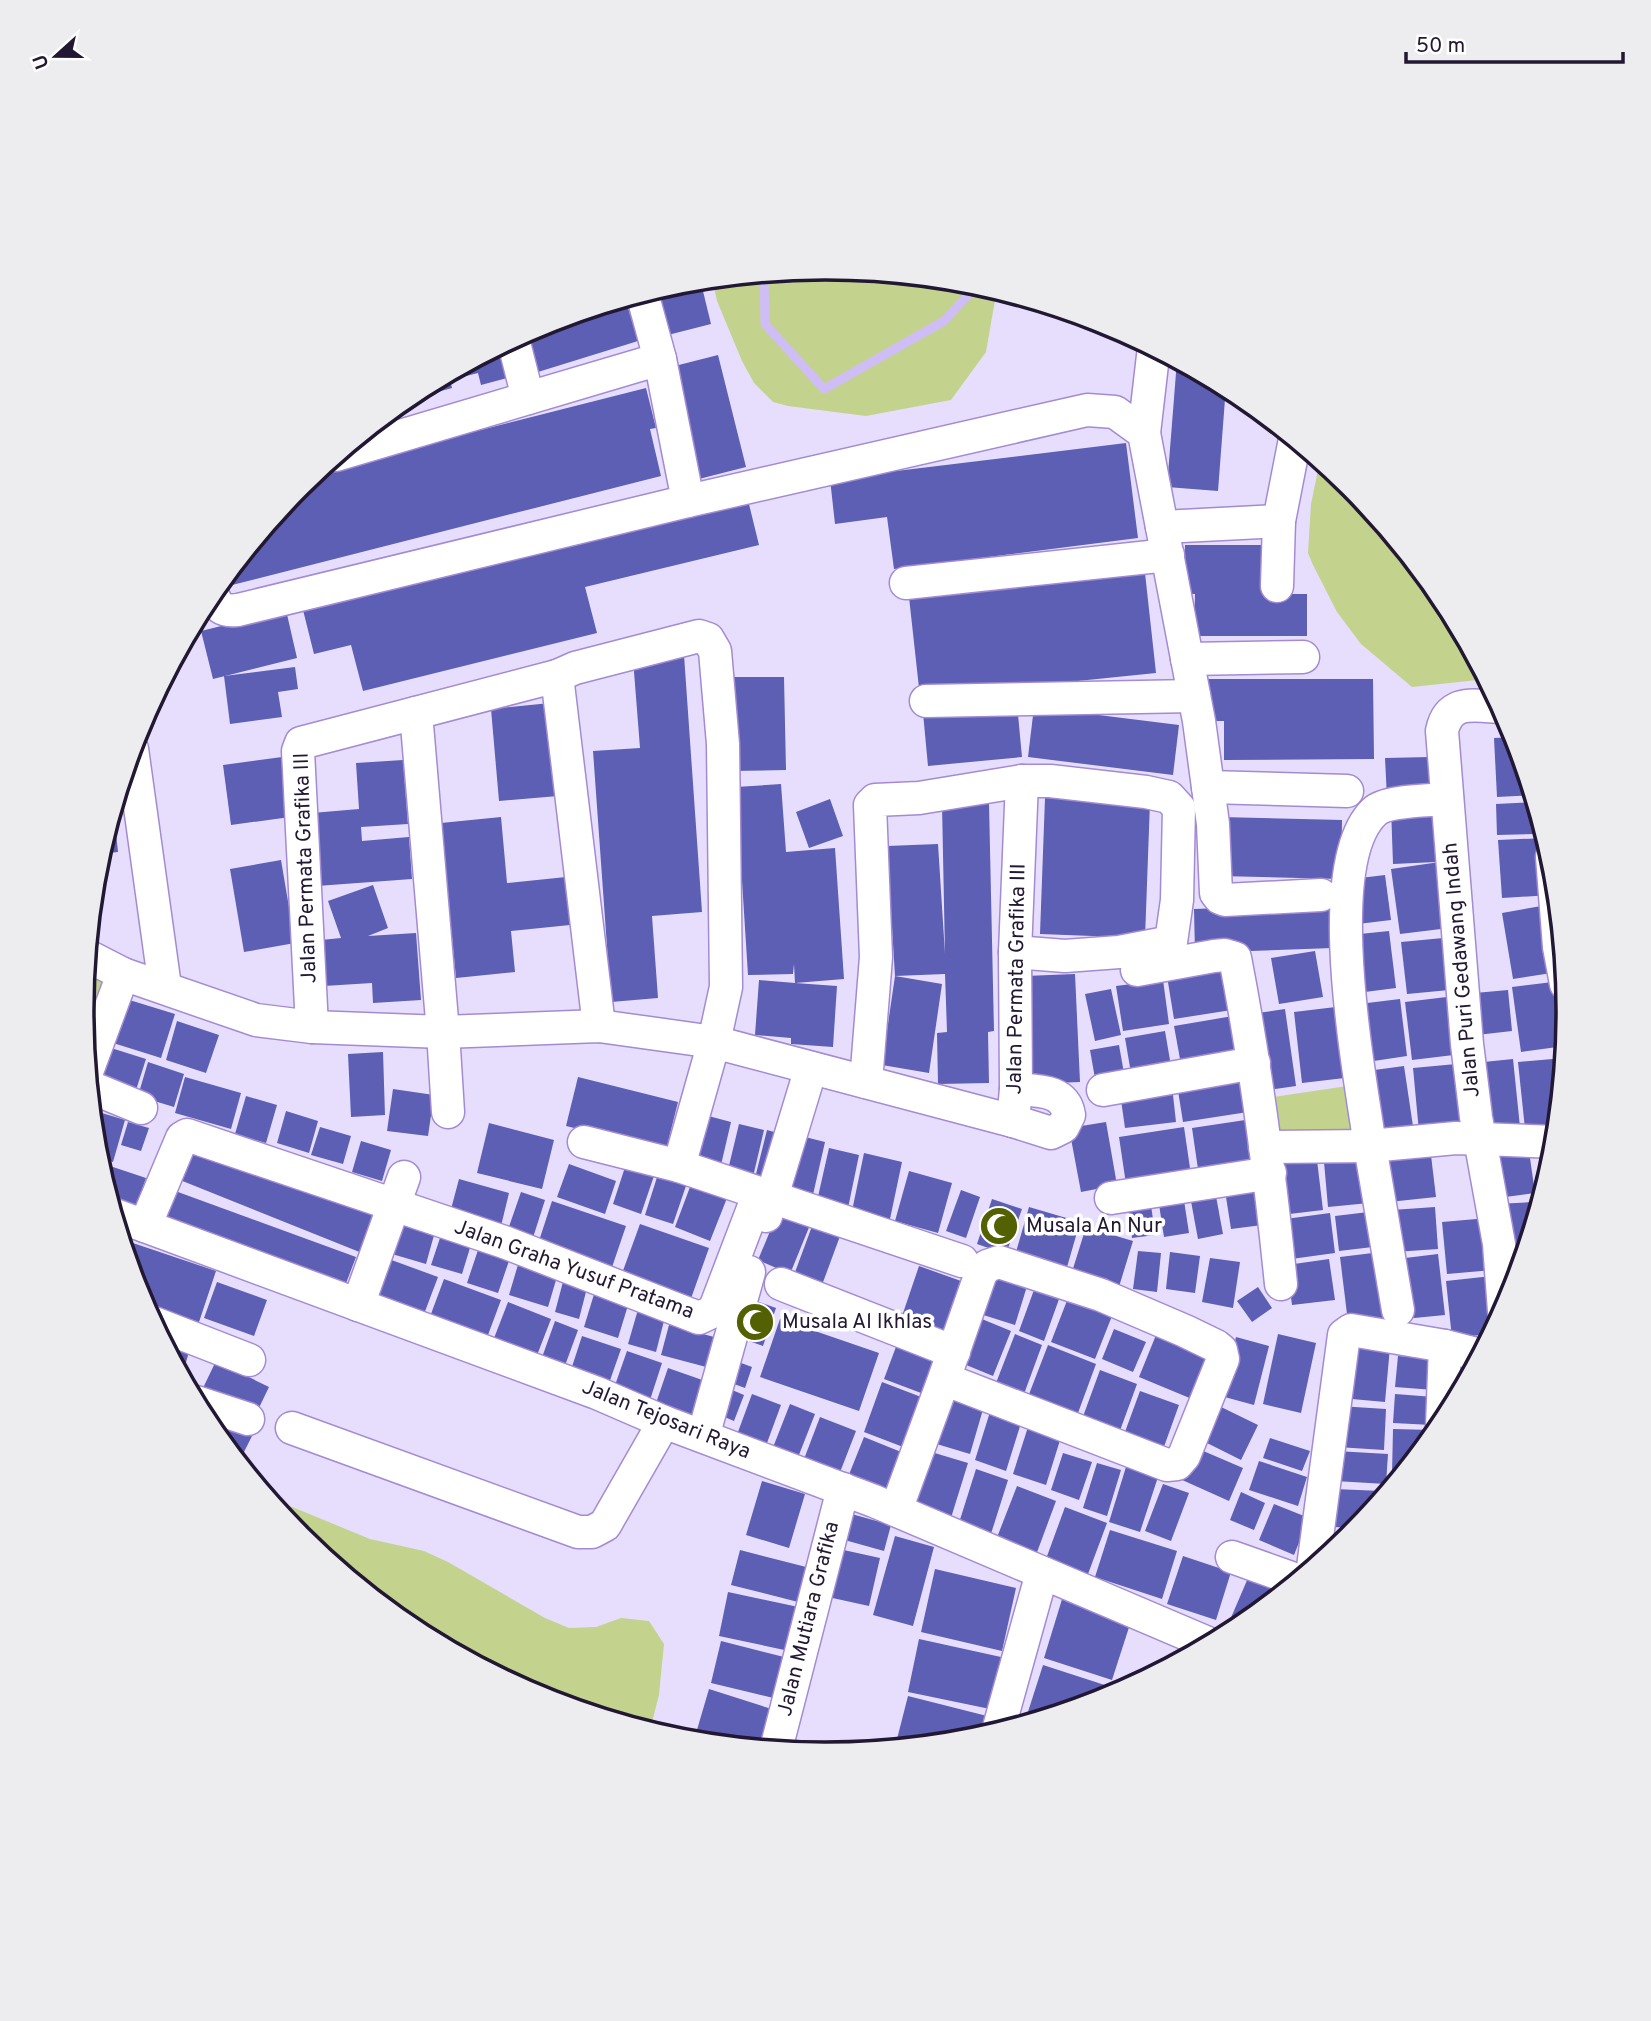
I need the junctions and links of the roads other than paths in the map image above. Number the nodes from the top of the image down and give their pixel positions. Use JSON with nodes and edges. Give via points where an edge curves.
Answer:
{"nodes":[{"id":1,"x":645,"y":302,"type":"edge"},
{"id":2,"x":516,"y":349,"type":"edge"},
{"id":3,"x":1153,"y":357,"type":"edge"},
{"id":4,"x":660,"y":359,"type":"junction"},
{"id":5,"x":528,"y":398,"type":"junction"},
{"id":6,"x":1144,"y":433,"type":"junction"},
{"id":7,"x":360,"y":448,"type":"edge"},
{"id":8,"x":1293,"y":449,"type":"edge"},
{"id":9,"x":688,"y":501,"type":"junction"},
{"id":10,"x":1279,"y":521,"type":"junction"},
{"id":11,"x":1165,"y":541,"type":"junction"},
{"id":12,"x":906,"y":583,"type":"dead end"},
{"id":13,"x":1277,"y":586,"type":"dead end"},
{"id":14,"x":217,"y":606,"type":"edge"},
{"id":15,"x":1303,"y":657,"type":"dead end"},
{"id":16,"x":1188,"y":659,"type":"junction"},
{"id":17,"x":557,"y":676,"type":"junction"},
{"id":18,"x":1194,"y":696,"type":"junction"},
{"id":19,"x":926,"y":701,"type":"dead end"},
{"id":20,"x":1490,"y":707,"type":"edge"},
{"id":21,"x":416,"y":713,"type":"junction"},
{"id":22,"x":135,"y":771,"type":"edge"},
{"id":23,"x":1022,"y":781,"type":"junction"},
{"id":24,"x":1208,"y":787,"type":"junction"},
{"id":25,"x":1347,"y":791,"type":"dead end"},
{"id":26,"x":1447,"y":799,"type":"junction"},
{"id":27,"x":1321,"y":895,"type":"dead end"},
{"id":28,"x":1015,"y":952,"type":"junction"},
{"id":29,"x":96,"y":960,"type":"edge"},
{"id":30,"x":1122,"y":972,"type":"dead end"},
{"id":31,"x":123,"y":974,"type":"junction"},
{"id":32,"x":165,"y":987,"type":"junction"},
{"id":33,"x":598,"y":1026,"type":"junction"},
{"id":34,"x":312,"y":1027,"type":"junction"},
{"id":35,"x":443,"y":1032,"type":"junction"},
{"id":36,"x":714,"y":1042,"type":"junction"},
{"id":37,"x":96,"y":1048,"type":"edge"},
{"id":38,"x":1254,"y":1063,"type":"junction"},
{"id":39,"x":811,"y":1068,"type":"junction"},
{"id":40,"x":866,"y":1082,"type":"junction"},
{"id":41,"x":1016,"y":1089,"type":"junction"},
{"id":42,"x":1103,"y":1090,"type":"dead end"},
{"id":43,"x":99,"y":1091,"type":"edge"},
{"id":44,"x":141,"y":1108,"type":"dead end"},
{"id":45,"x":448,"y":1112,"type":"dead end"},
{"id":46,"x":1013,"y":1121,"type":"junction"},
{"id":47,"x":1480,"y":1140,"type":"junction"},
{"id":48,"x":584,"y":1142,"type":"dead end"},
{"id":49,"x":1544,"y":1142,"type":"edge"},
{"id":50,"x":1370,"y":1146,"type":"junction"},
{"id":51,"x":1267,"y":1160,"type":"junction"},
{"id":52,"x":679,"y":1166,"type":"junction"},
{"id":53,"x":398,"y":1191,"type":"junction"},
{"id":54,"x":765,"y":1195,"type":"junction"},
{"id":55,"x":1111,"y":1198,"type":"dead end"},
{"id":56,"x":127,"y":1224,"type":"edge"},
{"id":57,"x":962,"y":1261,"type":"dead end"},
{"id":58,"x":781,"y":1284,"type":"dead end"},
{"id":59,"x":1281,"y":1284,"type":"dead end"},
{"id":60,"x":1502,"y":1287,"type":"edge"},
{"id":61,"x":358,"y":1305,"type":"junction"},
{"id":62,"x":1398,"y":1310,"type":"dead end"},
{"id":63,"x":167,"y":1328,"type":"edge"},
{"id":64,"x":1445,"y":1346,"type":"junction"},
{"id":65,"x":1471,"y":1353,"type":"edge"},
{"id":66,"x":249,"y":1360,"type":"dead end"},
{"id":67,"x":949,"y":1366,"type":"junction"},
{"id":68,"x":1442,"y":1403,"type":"edge"},
{"id":69,"x":212,"y":1407,"type":"edge"},
{"id":70,"x":248,"y":1419,"type":"dead end"},
{"id":71,"x":664,"y":1422,"type":"junction"},
{"id":72,"x":706,"y":1426,"type":"dead end"},
{"id":73,"x":292,"y":1428,"type":"dead end"},
{"id":74,"x":842,"y":1489,"type":"junction"},
{"id":75,"x":896,"y":1510,"type":"junction"},
{"id":76,"x":1315,"y":1553,"type":"edge"},
{"id":77,"x":1232,"y":1557,"type":"dead end"},
{"id":78,"x":1042,"y":1573,"type":"junction"},
{"id":79,"x":1287,"y":1577,"type":"edge"},
{"id":80,"x":1199,"y":1639,"type":"edge"},
{"id":81,"x":1001,"y":1720,"type":"edge"},
{"id":82,"x":778,"y":1740,"type":"edge"}],
"edges":[{"from":1,"to":4,"type":"street"},
{"from":2,"to":5,"type":"street"},
{"from":3,"to":6,"type":"street"},
{"from":4,"to":5,"type":"street"},
{"from":4,"to":9,"type":"street"},
{"from":5,"to":7,"type":"street"},
{"from":6,"to":9,"type":"street","via":[[1115,412],[1087,410]]},
{"from":6,"to":11,"type":"street"},
{"from":8,"to":10,"type":"street"},
{"from":9,"to":14,"type":"street","via":[[238,610]]},
{"from":10,"to":11,"type":"street"},
{"from":10,"to":13,"type":"street"},
{"from":11,"to":12,"type":"street"},
{"from":11,"to":16,"type":"street"},
{"from":15,"to":16,"type":"street"},
{"from":16,"to":18,"type":"street"},
{"from":17,"to":21,"type":"street","name":"Jalan Permata Grafika III"},
{"from":17,"to":33,"type":"street"},
{"from":17,"to":36,"type":"street","name":"Jalan Permata Grafika III","via":[[699,636],[712,643],[723,744],[726,987]]},
{"from":18,"to":19,"type":"street"},
{"from":18,"to":24,"type":"street"},
{"from":20,"to":26,"type":"street","name":"Jalan Puri Gedawang Indah","via":[[1467,706],[1444,717]]},
{"from":21,"to":34,"type":"street","name":"Jalan Permata Grafika III","via":[[307,741],[298,751]]},
{"from":21,"to":35,"type":"street"},
{"from":22,"to":32,"type":"street"},
{"from":23,"to":28,"type":"street","name":"Jalan Permata Grafika III"},
{"from":23,"to":28,"type":"street","via":[[1169,797],[1179,808],[1177,900],[1171,942],[1065,956]]},
{"from":23,"to":40,"type":"street","via":[[919,798],[876,800],[870,805],[876,957]]},
{"from":24,"to":25,"type":"street"},
{"from":24,"to":27,"type":"street","via":[[1220,898]]},
{"from":26,"to":47,"type":"street","name":"Jalan Puri Gedawang Indah","via":[[1467,1044]]},
{"from":26,"to":50,"type":"street","via":[[1383,806],[1363,828],[1352,856],[1346,909],[1347,975]]},
{"from":28,"to":41,"type":"street","name":"Jalan Permata Grafika III"},
{"from":29,"to":31,"type":"street","name":"Jalan Permata Grafika III"},
{"from":30,"to":38,"type":"street","via":[[1214,956],[1235,958]]},
{"from":31,"to":32,"type":"street","name":"Jalan Permata Grafika III"},
{"from":31,"to":37,"type":"street"},
{"from":32,"to":34,"type":"street","name":"Jalan Permata Grafika III","via":[[256,1020]]},
{"from":33,"to":35,"type":"street","name":"Jalan Permata Grafika III"},
{"from":33,"to":36,"type":"street","name":"Jalan Permata Grafika III"},
{"from":34,"to":35,"type":"street","name":"Jalan Permata Grafika III"},
{"from":35,"to":45,"type":"street"},
{"from":36,"to":39,"type":"street","name":"Jalan Permata Grafika III"},
{"from":36,"to":52,"type":"street"},
{"from":38,"to":42,"type":"street"},
{"from":38,"to":51,"type":"street"},
{"from":39,"to":40,"type":"street","name":"Jalan Permata Grafika III"},
{"from":39,"to":54,"type":"street"},
{"from":40,"to":46,"type":"street","name":"Jalan Permata Grafika III"},
{"from":41,"to":46,"type":"street","name":"Jalan Permata Grafika III"},
{"from":41,"to":46,"type":"street","via":[[1058,1096],[1069,1115],[1063,1127],[1045,1133]]},
{"from":43,"to":44,"type":"street"},
{"from":47,"to":49,"type":"street"},
{"from":47,"to":50,"type":"street"},
{"from":47,"to":60,"type":"street","name":"Jalan Puri Gedawang Indah"},
{"from":48,"to":52,"type":"street"},
{"from":50,"to":51,"type":"street"},
{"from":50,"to":62,"type":"street"},
{"from":51,"to":55,"type":"street"},
{"from":51,"to":59,"type":"street"},
{"from":52,"to":54,"type":"street"},
{"from":53,"to":54,"type":"street","name":"Jalan Graha Yusuf Pratama","via":[[504,1242],[699,1318],[714,1311]]},
{"from":53,"to":56,"type":"street","name":"Jalan Graha Yusuf Pratama","via":[[187,1135]]},
{"from":53,"to":61,"type":"street"},
{"from":54,"to":57,"type":"street"},
{"from":54,"to":72,"type":"street"},
{"from":56,"to":61,"type":"street","name":"Jalan Tejosari Raya"},
{"from":58,"to":67,"type":"street"},
{"from":61,"to":71,"type":"street","name":"Jalan Tejosari Raya","via":[[597,1392]]},
{"from":63,"to":66,"type":"street"},
{"from":64,"to":65,"type":"street"},
{"from":64,"to":68,"type":"street"},
{"from":64,"to":76,"type":"street","via":[[1351,1330],[1344,1335]]},
{"from":67,"to":67,"type":"street","via":[[1167,1465],[1177,1464],[1184,1456],[1223,1359],[1216,1346],[1173,1326],[1101,1295],[999,1262],[981,1273]]},
{"from":67,"to":75,"type":"street"},
{"from":69,"to":70,"type":"street"},
{"from":71,"to":73,"type":"street","via":[[605,1525],[592,1532],[578,1532]]},
{"from":71,"to":74,"type":"street","name":"Jalan Tejosari Raya"},
{"from":74,"to":75,"type":"street","name":"Jalan Tejosari Raya"},
{"from":74,"to":82,"type":"street","name":"Jalan Mutiara Grafika"},
{"from":75,"to":78,"type":"street","name":"Jalan Tejosari Raya"},
{"from":77,"to":79,"type":"street"},
{"from":78,"to":80,"type":"street","name":"Jalan Tejosari Raya"},
{"from":78,"to":81,"type":"street"}]}
